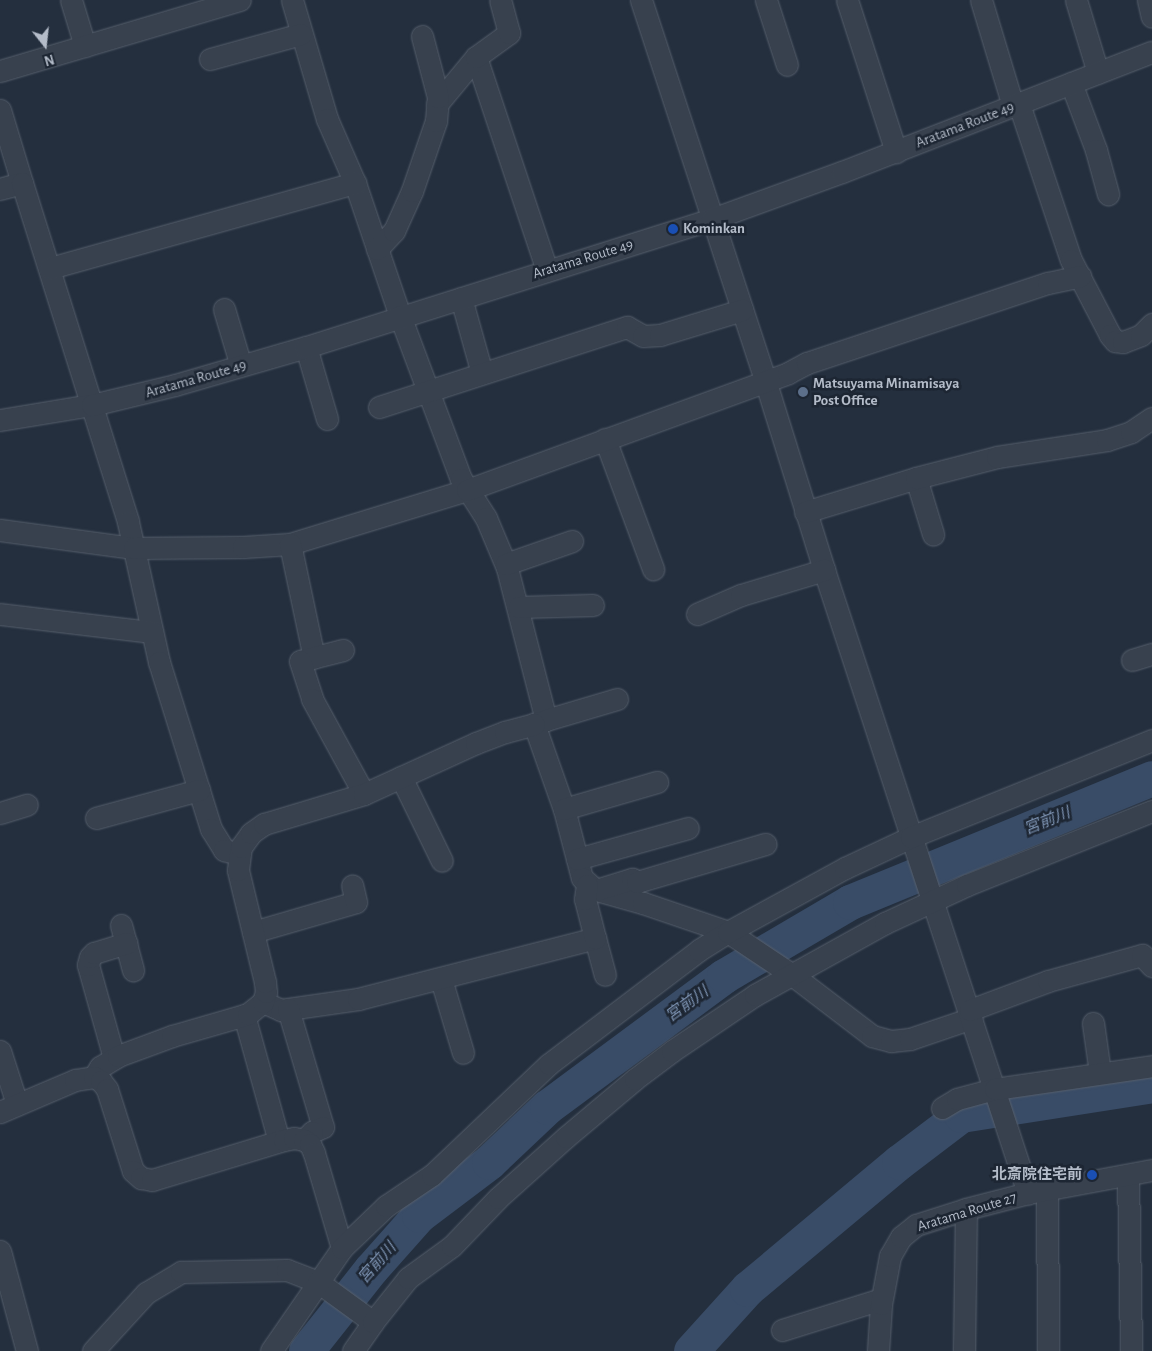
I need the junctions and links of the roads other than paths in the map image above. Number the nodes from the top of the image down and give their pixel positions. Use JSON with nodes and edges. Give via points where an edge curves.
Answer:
{"nodes":[{"id":1,"x":71,"y":0,"type":"edge"},
{"id":2,"x":240,"y":0,"type":"edge"},
{"id":3,"x":292,"y":0,"type":"edge"},
{"id":4,"x":500,"y":0,"type":"edge"},
{"id":5,"x":642,"y":0,"type":"edge"},
{"id":6,"x":766,"y":0,"type":"edge"},
{"id":7,"x":847,"y":0,"type":"edge"},
{"id":8,"x":982,"y":0,"type":"edge"},
{"id":9,"x":1076,"y":0,"type":"edge"},
{"id":10,"x":1148,"y":0,"type":"edge"},
{"id":11,"x":1152,"y":17,"type":"edge"},
{"id":12,"x":301,"y":34,"type":"junction"},
{"id":13,"x":422,"y":36,"type":"dead end"},
{"id":14,"x":85,"y":46,"type":"junction"},
{"id":15,"x":1152,"y":52,"type":"edge"},
{"id":16,"x":476,"y":57,"type":"junction"},
{"id":17,"x":210,"y":59,"type":"dead end"},
{"id":18,"x":787,"y":65,"type":"dead end"},
{"id":19,"x":0,"y":71,"type":"edge"},
{"id":20,"x":1098,"y":73,"type":"junction"},
{"id":21,"x":1072,"y":83,"type":"junction"},
{"id":22,"x":437,"y":104,"type":"junction"},
{"id":23,"x":1016,"y":105,"type":"junction"},
{"id":24,"x":0,"y":110,"type":"edge"},
{"id":25,"x":896,"y":152,"type":"junction"},
{"id":26,"x":22,"y":183,"type":"junction"},
{"id":27,"x":355,"y":183,"type":"junction"},
{"id":28,"x":0,"y":189,"type":"edge"},
{"id":29,"x":1108,"y":194,"type":"dead end"},
{"id":30,"x":712,"y":219,"type":"junction"},
{"id":31,"x":377,"y":249,"type":"junction"},
{"id":32,"x":50,"y":268,"type":"junction"},
{"id":33,"x":547,"y":271,"type":"junction"},
{"id":34,"x":1080,"y":276,"type":"junction"},
{"id":35,"x":461,"y":298,"type":"junction"},
{"id":36,"x":224,"y":309,"type":"dead end"},
{"id":37,"x":742,"y":310,"type":"junction"},
{"id":38,"x":400,"y":316,"type":"junction"},
{"id":39,"x":1150,"y":329,"type":"edge"},
{"id":40,"x":306,"y":347,"type":"junction"},
{"id":41,"x":241,"y":366,"type":"junction"},
{"id":42,"x":482,"y":373,"type":"junction"},
{"id":43,"x":765,"y":380,"type":"junction"},
{"id":44,"x":428,"y":391,"type":"junction"},
{"id":45,"x":92,"y":405,"type":"junction"},
{"id":46,"x":379,"y":407,"type":"dead end"},
{"id":47,"x":1152,"y":418,"type":"edge"},
{"id":48,"x":327,"y":419,"type":"dead end"},
{"id":49,"x":0,"y":420,"type":"edge"},
{"id":50,"x":605,"y":439,"type":"junction"},
{"id":51,"x":916,"y":478,"type":"junction"},
{"id":52,"x":467,"y":490,"type":"junction"},
{"id":53,"x":805,"y":512,"type":"junction"},
{"id":54,"x":0,"y":530,"type":"edge"},
{"id":55,"x":933,"y":534,"type":"dead end"},
{"id":56,"x":572,"y":540,"type":"dead end"},
{"id":57,"x":290,"y":544,"type":"junction"},
{"id":58,"x":134,"y":548,"type":"junction"},
{"id":59,"x":506,"y":564,"type":"junction"},
{"id":60,"x":653,"y":569,"type":"dead end"},
{"id":61,"x":824,"y":570,"type":"junction"},
{"id":62,"x":594,"y":605,"type":"dead end"},
{"id":63,"x":519,"y":607,"type":"junction"},
{"id":64,"x":0,"y":614,"type":"edge"},
{"id":65,"x":696,"y":614,"type":"dead end"},
{"id":66,"x":152,"y":632,"type":"junction"},
{"id":67,"x":343,"y":650,"type":"dead end"},
{"id":68,"x":314,"y":658,"type":"junction"},
{"id":69,"x":617,"y":699,"type":"dead end"},
{"id":70,"x":540,"y":722,"type":"junction"},
{"id":71,"x":1152,"y":740,"type":"edge"},
{"id":72,"x":401,"y":778,"type":"junction"},
{"id":73,"x":658,"y":782,"type":"dead end"},
{"id":74,"x":199,"y":790,"type":"junction"},
{"id":75,"x":364,"y":794,"type":"junction"},
{"id":76,"x":28,"y":805,"type":"dead end"},
{"id":77,"x":564,"y":810,"type":"junction"},
{"id":78,"x":1152,"y":811,"type":"edge"},
{"id":79,"x":0,"y":814,"type":"edge"},
{"id":80,"x":96,"y":818,"type":"dead end"},
{"id":81,"x":688,"y":828,"type":"dead end"},
{"id":82,"x":913,"y":842,"type":"junction"},
{"id":83,"x":765,"y":844,"type":"dead end"},
{"id":84,"x":239,"y":854,"type":"junction"},
{"id":85,"x":578,"y":859,"type":"junction"},
{"id":86,"x":442,"y":861,"type":"dead end"},
{"id":87,"x":352,"y":885,"type":"dead end"},
{"id":88,"x":591,"y":888,"type":"junction"},
{"id":89,"x":931,"y":896,"type":"junction"},
{"id":90,"x":253,"y":932,"type":"junction"},
{"id":91,"x":732,"y":934,"type":"junction"},
{"id":92,"x":595,"y":938,"type":"junction"},
{"id":93,"x":1152,"y":966,"type":"edge"},
{"id":94,"x":133,"y":970,"type":"dead end"},
{"id":95,"x":786,"y":971,"type":"junction"},
{"id":96,"x":605,"y":975,"type":"dead end"},
{"id":97,"x":441,"y":979,"type":"junction"},
{"id":98,"x":263,"y":1002,"type":"junction"},
{"id":99,"x":288,"y":1009,"type":"junction"},
{"id":100,"x":971,"y":1014,"type":"junction"},
{"id":101,"x":244,"y":1015,"type":"junction"},
{"id":102,"x":1094,"y":1023,"type":"dead end"},
{"id":103,"x":0,"y":1051,"type":"edge"},
{"id":104,"x":463,"y":1053,"type":"dead end"},
{"id":105,"x":114,"y":1058,"type":"junction"},
{"id":106,"x":1152,"y":1066,"type":"edge"},
{"id":107,"x":1100,"y":1073,"type":"junction"},
{"id":108,"x":94,"y":1077,"type":"junction"},
{"id":109,"x":996,"y":1092,"type":"junction"},
{"id":110,"x":9,"y":1108,"type":"edge"},
{"id":111,"x":942,"y":1108,"type":"dead end"},
{"id":112,"x":304,"y":1140,"type":"junction"},
{"id":113,"x":279,"y":1141,"type":"junction"},
{"id":114,"x":1152,"y":1170,"type":"edge"},
{"id":115,"x":1128,"y":1175,"type":"junction"},
{"id":116,"x":1038,"y":1192,"type":"junction"},
{"id":117,"x":966,"y":1209,"type":"junction"},
{"id":118,"x":342,"y":1248,"type":"junction"},
{"id":119,"x":0,"y":1251,"type":"edge"},
{"id":120,"x":323,"y":1285,"type":"junction"},
{"id":121,"x":881,"y":1299,"type":"junction"},
{"id":122,"x":369,"y":1319,"type":"junction"},
{"id":123,"x":782,"y":1330,"type":"dead end"},
{"id":124,"x":27,"y":1351,"type":"edge"},
{"id":125,"x":93,"y":1351,"type":"edge"},
{"id":126,"x":271,"y":1351,"type":"edge"},
{"id":127,"x":354,"y":1351,"type":"edge"},
{"id":128,"x":878,"y":1351,"type":"edge"},
{"id":129,"x":964,"y":1351,"type":"edge"},
{"id":130,"x":1048,"y":1351,"type":"edge"},
{"id":131,"x":1131,"y":1351,"type":"edge"}],
"edges":[{"from":1,"to":14,"type":"street"},
{"from":2,"to":14,"type":"street"},
{"from":3,"to":12,"type":"street"},
{"from":4,"to":16,"type":"street","via":[[508,33]]},
{"from":5,"to":30,"type":"street"},
{"from":6,"to":18,"type":"street"},
{"from":7,"to":25,"type":"street"},
{"from":8,"to":23,"type":"street"},
{"from":9,"to":20,"type":"street"},
{"from":10,"to":11,"type":"street"},
{"from":12,"to":17,"type":"street"},
{"from":12,"to":27,"type":"street","via":[[327,119]]},
{"from":13,"to":22,"type":"street","via":[[435,80]]},
{"from":14,"to":19,"type":"street"},
{"from":15,"to":20,"type":"street","name":"Aratama Route 49"},
{"from":16,"to":22,"type":"street"},
{"from":16,"to":33,"type":"street"},
{"from":20,"to":21,"type":"street","name":"Aratama Route 49"},
{"from":21,"to":23,"type":"street","name":"Aratama Route 49"},
{"from":21,"to":29,"type":"street"},
{"from":22,"to":31,"type":"street","via":[[436,121],[412,191],[394,232]]},
{"from":23,"to":25,"type":"street","name":"Aratama Route 49"},
{"from":23,"to":34,"type":"street","via":[[1071,260]]},
{"from":24,"to":26,"type":"street"},
{"from":25,"to":30,"type":"street","name":"Aratama Route 49"},
{"from":26,"to":28,"type":"street"},
{"from":26,"to":32,"type":"street"},
{"from":27,"to":31,"type":"street"},
{"from":27,"to":32,"type":"street"},
{"from":30,"to":33,"type":"street","name":"Aratama Route 49"},
{"from":30,"to":37,"type":"street"},
{"from":31,"to":38,"type":"street"},
{"from":32,"to":45,"type":"street"},
{"from":33,"to":35,"type":"street","name":"Aratama Route 49"},
{"from":34,"to":39,"type":"street","via":[[1116,341],[1133,340]]},
{"from":34,"to":43,"type":"street","via":[[834,354]]},
{"from":35,"to":38,"type":"street","name":"Aratama Route 49"},
{"from":35,"to":42,"type":"street"},
{"from":36,"to":41,"type":"street"},
{"from":37,"to":42,"type":"street","via":[[660,335],[643,336],[627,327]]},
{"from":37,"to":43,"type":"street"},
{"from":38,"to":40,"type":"street","name":"Aratama Route 49"},
{"from":38,"to":44,"type":"street"},
{"from":40,"to":41,"type":"street","name":"Aratama Route 49"},
{"from":40,"to":48,"type":"street"},
{"from":41,"to":45,"type":"street","name":"Aratama Route 49"},
{"from":42,"to":44,"type":"street"},
{"from":43,"to":50,"type":"street"},
{"from":43,"to":53,"type":"street"},
{"from":44,"to":46,"type":"street"},
{"from":44,"to":52,"type":"street"},
{"from":45,"to":49,"type":"street","name":"Aratama Route 49"},
{"from":45,"to":58,"type":"street"},
{"from":47,"to":51,"type":"street","via":[[1131,432],[1107,440],[997,457]]},
{"from":50,"to":52,"type":"street"},
{"from":50,"to":60,"type":"street"},
{"from":51,"to":53,"type":"street"},
{"from":51,"to":55,"type":"street"},
{"from":52,"to":57,"type":"street"},
{"from":52,"to":59,"type":"street","via":[[486,518]]},
{"from":53,"to":61,"type":"street"},
{"from":54,"to":58,"type":"street"},
{"from":56,"to":59,"type":"street"},
{"from":57,"to":58,"type":"street","via":[[243,548]]},
{"from":57,"to":68,"type":"street"},
{"from":58,"to":66,"type":"street"},
{"from":59,"to":63,"type":"street"},
{"from":61,"to":65,"type":"street","via":[[741,595]]},
{"from":61,"to":82,"type":"street"},
{"from":62,"to":63,"type":"street"},
{"from":63,"to":70,"type":"street"},
{"from":64,"to":66,"type":"street"},
{"from":66,"to":74,"type":"street"},
{"from":67,"to":68,"type":"street"},
{"from":68,"to":75,"type":"street","via":[[300,661],[312,699]]},
{"from":69,"to":70,"type":"street"},
{"from":70,"to":72,"type":"street","via":[[483,740]]},
{"from":70,"to":77,"type":"street"},
{"from":71,"to":82,"type":"street"},
{"from":72,"to":75,"type":"street"},
{"from":72,"to":86,"type":"street"},
{"from":73,"to":77,"type":"street"},
{"from":74,"to":80,"type":"street"},
{"from":74,"to":84,"type":"street","via":[[219,845],[224,850]]},
{"from":75,"to":84,"type":"street","via":[[264,824],[251,834]]},
{"from":76,"to":79,"type":"street"},
{"from":77,"to":85,"type":"street"},
{"from":78,"to":89,"type":"street"},
{"from":81,"to":85,"type":"street"},
{"from":82,"to":89,"type":"street"},
{"from":82,"to":91,"type":"street","via":[[846,868]]},
{"from":83,"to":88,"type":"street","via":[[637,882],[632,879]]},
{"from":84,"to":90,"type":"street","via":[[238,870]]},
{"from":85,"to":88,"type":"street","via":[[582,878]]},
{"from":87,"to":90,"type":"street","via":[[356,902]]},
{"from":88,"to":91,"type":"street"},
{"from":88,"to":92,"type":"street","via":[[585,899]]},
{"from":89,"to":95,"type":"street"},
{"from":89,"to":100,"type":"street"},
{"from":90,"to":98,"type":"street","via":[[265,982]]},
{"from":91,"to":95,"type":"street"},
{"from":91,"to":118,"type":"street","via":[[674,968],[549,1064],[432,1175],[386,1206]]},
{"from":92,"to":96,"type":"street"},
{"from":92,"to":97,"type":"street"},
{"from":93,"to":100,"type":"street","via":[[1142,955],[1048,981]]},
{"from":94,"to":105,"type":"street","via":[[124,934],[94,953],[88,965]]},
{"from":95,"to":100,"type":"street","via":[[866,1033],[882,1040],[910,1039]]},
{"from":95,"to":122,"type":"street","via":[[635,1079],[498,1198],[452,1246],[408,1278]]},
{"from":97,"to":99,"type":"street","via":[[358,999]]},
{"from":97,"to":104,"type":"street"},
{"from":98,"to":99,"type":"street","via":[[281,1010]]},
{"from":98,"to":101,"type":"street"},
{"from":99,"to":112,"type":"street","via":[[323,1127]]},
{"from":100,"to":109,"type":"street"},
{"from":101,"to":105,"type":"street","via":[[172,1036]]},
{"from":101,"to":113,"type":"street"},
{"from":102,"to":107,"type":"street"},
{"from":103,"to":110,"type":"street"},
{"from":105,"to":108,"type":"street","via":[[100,1067]]},
{"from":106,"to":107,"type":"street"},
{"from":107,"to":109,"type":"street"},
{"from":108,"to":110,"type":"street","via":[[75,1080]]},
{"from":108,"to":113,"type":"street","via":[[102,1081],[106,1089],[133,1171],[141,1178],[152,1180]]},
{"from":109,"to":111,"type":"street","via":[[957,1099]]},
{"from":109,"to":116,"type":"street","via":[[1006,1123]]},
{"from":112,"to":113,"type":"street"},
{"from":112,"to":118,"type":"street","via":[[314,1152]]},
{"from":114,"to":115,"type":"street","name":"Aratama Route 27"},
{"from":115,"to":116,"type":"street","name":"Aratama Route 27"},
{"from":115,"to":131,"type":"street"},
{"from":116,"to":117,"type":"street","name":"Aratama Route 27"},
{"from":116,"to":130,"type":"street"},
{"from":117,"to":121,"type":"street","name":"Aratama Route 27","via":[[916,1225],[901,1237],[890,1256]]},
{"from":117,"to":129,"type":"street"},
{"from":118,"to":120,"type":"street"},
{"from":119,"to":124,"type":"street"},
{"from":120,"to":122,"type":"street"},
{"from":120,"to":125,"type":"street","via":[[287,1270],[181,1272],[146,1293]]},
{"from":120,"to":126,"type":"street"},
{"from":121,"to":123,"type":"street"},
{"from":121,"to":128,"type":"street","name":"Aratama Route 27"},
{"from":122,"to":127,"type":"street"}]}
